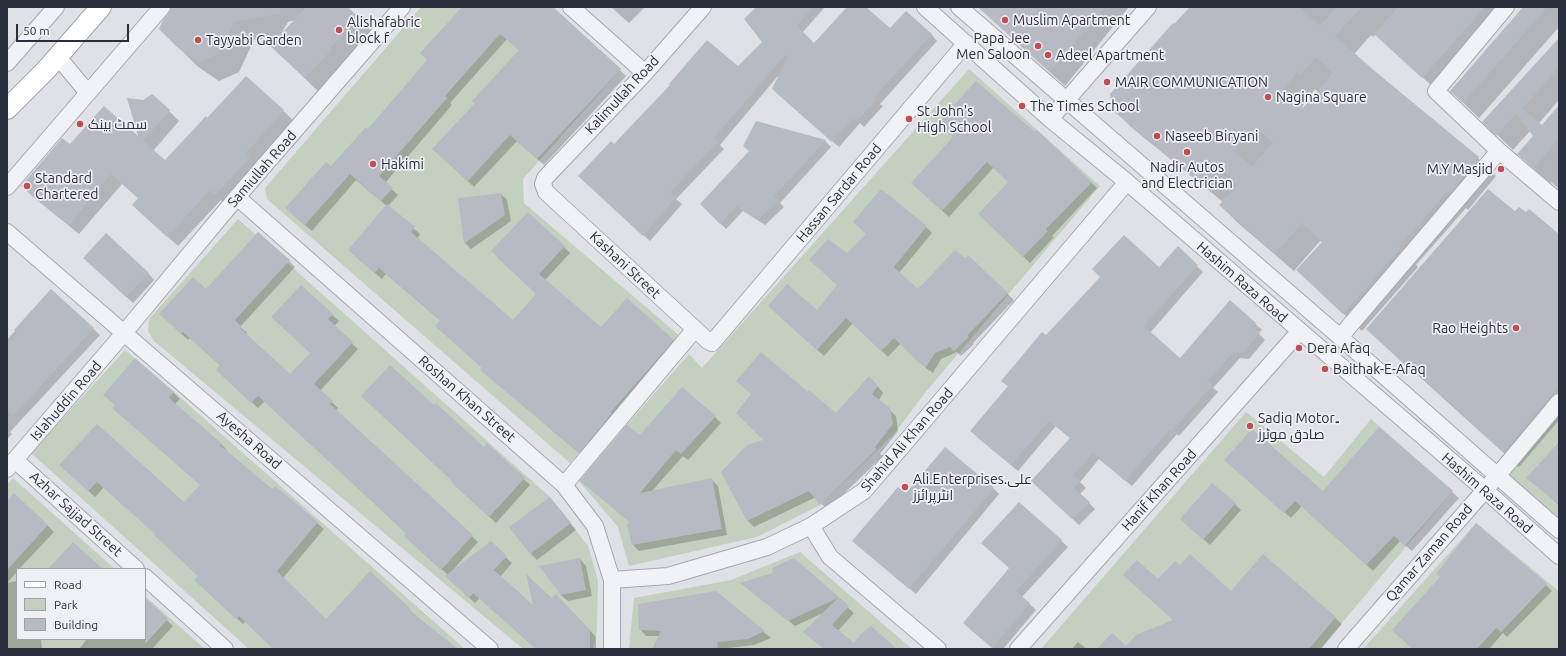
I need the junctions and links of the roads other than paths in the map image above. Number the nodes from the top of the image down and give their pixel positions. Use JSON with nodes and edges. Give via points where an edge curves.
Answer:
{"nodes":[{"id":1,"x":56,"y":7,"type":"edge"},
{"id":2,"x":101,"y":7,"type":"edge"},
{"id":3,"x":162,"y":7,"type":"edge"},
{"id":4,"x":402,"y":7,"type":"edge"},
{"id":5,"x":571,"y":7,"type":"edge"},
{"id":6,"x":703,"y":7,"type":"edge"},
{"id":7,"x":925,"y":7,"type":"edge"},
{"id":8,"x":959,"y":7,"type":"edge"},
{"id":9,"x":1148,"y":7,"type":"edge"},
{"id":10,"x":1506,"y":7,"type":"edge"},
{"id":11,"x":966,"y":43,"type":"junction"},
{"id":12,"x":7,"y":63,"type":"edge"},
{"id":13,"x":52,"y":63,"type":"junction"},
{"id":14,"x":645,"y":73,"type":"junction"},
{"id":15,"x":88,"y":93,"type":"junction"},
{"id":16,"x":1066,"y":101,"type":"junction"},
{"id":17,"x":7,"y":109,"type":"edge"},
{"id":18,"x":7,"y":116,"type":"edge"},
{"id":19,"x":1050,"y":119,"type":"junction"},
{"id":20,"x":1499,"y":151,"type":"junction"},
{"id":21,"x":1127,"y":182,"type":"junction"},
{"id":22,"x":543,"y":184,"type":"joint"},
{"id":23,"x":7,"y":187,"type":"edge"},
{"id":24,"x":237,"y":197,"type":"junction"},
{"id":25,"x":1559,"y":202,"type":"edge"},
{"id":26,"x":7,"y":232,"type":"edge"},
{"id":27,"x":695,"y":329,"type":"junction"},
{"id":28,"x":1299,"y":332,"type":"junction"},
{"id":29,"x":124,"y":333,"type":"junction"},
{"id":30,"x":1340,"y":337,"type":"junction"},
{"id":31,"x":712,"y":343,"type":"joint"},
{"id":32,"x":1559,"y":402,"type":"edge"},
{"id":33,"x":11,"y":465,"type":"edge"},
{"id":34,"x":1498,"y":475,"type":"junction"},
{"id":35,"x":564,"y":485,"type":"junction"},
{"id":36,"x":1485,"y":490,"type":"junction"},
{"id":37,"x":811,"y":526,"type":"junction"},
{"id":38,"x":1559,"y":530,"type":"edge"},
{"id":39,"x":1559,"y":556,"type":"edge"},
{"id":40,"x":135,"y":568,"type":"edge"},
{"id":41,"x":146,"y":578,"type":"edge"},
{"id":42,"x":612,"y":580,"type":"junction"},
{"id":43,"x":225,"y":649,"type":"edge"},
{"id":44,"x":490,"y":649,"type":"edge"},
{"id":45,"x":612,"y":649,"type":"edge"},
{"id":46,"x":938,"y":649,"type":"edge"},
{"id":47,"x":1018,"y":649,"type":"edge"},
{"id":48,"x":1346,"y":649,"type":"edge"}],
"edges":[{"from":1,"to":12,"type":"street"},
{"from":2,"to":13,"type":"main road"},
{"from":3,"to":15,"type":"street"},
{"from":4,"to":24,"type":"street","name":"Samiullah Road"},
{"from":5,"to":14,"type":"street"},
{"from":6,"to":14,"type":"street","name":"Kalimullah Road"},
{"from":7,"to":11,"type":"street","name":"Hashim Raza Road"},
{"from":8,"to":16,"type":"street","name":"Hashim Raza Road"},
{"from":9,"to":16,"type":"street"},
{"from":10,"to":20,"type":"street","via":[[1436,91]]},
{"from":11,"to":19,"type":"street","name":"Hashim Raza Road"},
{"from":11,"to":31,"type":"street","name":"Hassan Sardar Road"},
{"from":13,"to":15,"type":"street"},
{"from":13,"to":17,"type":"main road"},
{"from":13,"to":18,"type":"main road"},
{"from":14,"to":22,"type":"street","name":"Kalimullah Road","via":[[545,178]]},
{"from":15,"to":23,"type":"street"},
{"from":16,"to":19,"type":"street"},
{"from":16,"to":30,"type":"street","name":"Hashim Raza Road"},
{"from":19,"to":21,"type":"street","name":"Hashim Raza Road"},
{"from":20,"to":25,"type":"street"},
{"from":20,"to":30,"type":"street"},
{"from":21,"to":28,"type":"street","name":"Hashim Raza Road"},
{"from":21,"to":37,"type":"street","name":"Shahid Ali Khan Road","via":[[864,491]]},
{"from":22,"to":27,"type":"street","name":"Kashani Street","via":[[546,192]]},
{"from":24,"to":29,"type":"street","name":"Samiullah Road"},
{"from":24,"to":35,"type":"street","name":"Roshan Khan Street"},
{"from":26,"to":29,"type":"street","name":"Ayesha Road"},
{"from":27,"to":31,"type":"street","name":"Kashani Street"},
{"from":27,"to":35,"type":"street"},
{"from":28,"to":36,"type":"street","name":"Hashim Raza Road"},
{"from":28,"to":47,"type":"street","name":"Hanif Khan Road"},
{"from":29,"to":33,"type":"street","name":"Islahuddin Road"},
{"from":29,"to":44,"type":"street","name":"Ayesha Road"},
{"from":30,"to":34,"type":"street","name":"Hashim Raza Road"},
{"from":32,"to":34,"type":"street","name":"Qamar Zaman Road"},
{"from":33,"to":40,"type":"street","name":"Azhar Sajjad Street"},
{"from":34,"to":36,"type":"street","name":"Qamar Zaman Road"},
{"from":34,"to":38,"type":"street","name":"Hashim Raza Road"},
{"from":35,"to":42,"type":"street","name":"Roshan Khan Street","via":[[595,526]]},
{"from":36,"to":39,"type":"street","name":"Hashim Raza Road"},
{"from":36,"to":48,"type":"street","name":"Qamar Zaman Road"},
{"from":37,"to":42,"type":"street","name":"Shahid Ali Khan Road","via":[[767,547],[668,576]]},
{"from":37,"to":46,"type":"street","via":[[830,557]]},
{"from":41,"to":43,"type":"street"},
{"from":42,"to":45,"type":"street","name":"Roshan Khan Street"}]}
